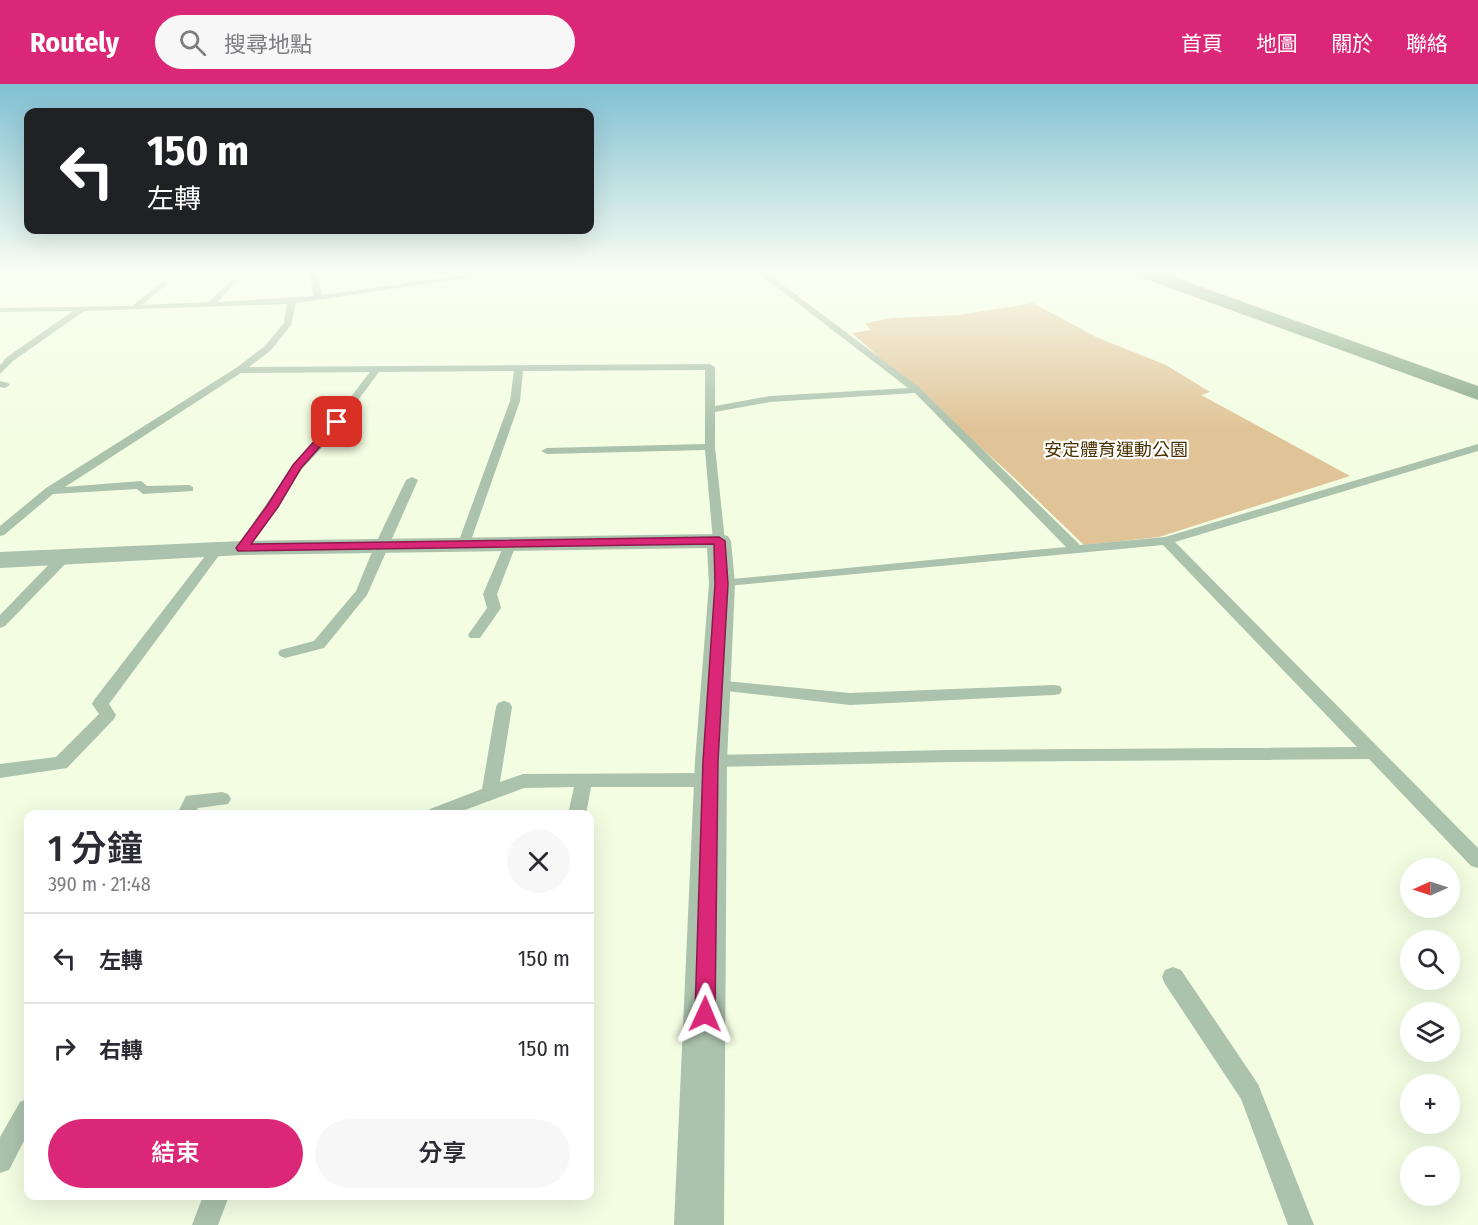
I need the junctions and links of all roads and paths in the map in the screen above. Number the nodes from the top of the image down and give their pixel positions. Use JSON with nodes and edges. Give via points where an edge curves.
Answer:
{"nodes":[{"id":1,"x":58,"y":325,"type":"edge"},
{"id":2,"x":286,"y":325,"type":"edge"},
{"id":3,"x":831,"y":325,"type":"edge"},
{"id":4,"x":1290,"y":325,"type":"edge"},
{"id":5,"x":1310,"y":325,"type":"edge"},
{"id":6,"x":519,"y":368,"type":"junction"},
{"id":7,"x":239,"y":370,"type":"junction"},
{"id":8,"x":376,"y":370,"type":"junction"},
{"id":9,"x":0,"y":371,"type":"edge"},
{"id":10,"x":1478,"y":385,"type":"edge"},
{"id":11,"x":917,"y":390,"type":"junction"},
{"id":12,"x":1478,"y":393,"type":"edge"},
{"id":13,"x":710,"y":410,"type":"junction"},
{"id":14,"x":710,"y":447,"type":"junction"},
{"id":15,"x":1478,"y":447,"type":"edge"},
{"id":16,"x":547,"y":451,"type":"dead end"},
{"id":17,"x":411,"y":480,"type":"dead end"},
{"id":18,"x":189,"y":489,"type":"dead end"},
{"id":19,"x":50,"y":491,"type":"junction"},
{"id":20,"x":0,"y":532,"type":"edge"},
{"id":21,"x":719,"y":541,"type":"junction"},
{"id":22,"x":1166,"y":541,"type":"junction"},
{"id":23,"x":510,"y":545,"type":"junction"},
{"id":24,"x":464,"y":546,"type":"junction"},
{"id":25,"x":380,"y":547,"type":"junction"},
{"id":26,"x":242,"y":548,"type":"junction"},
{"id":27,"x":217,"y":550,"type":"junction"},
{"id":28,"x":1077,"y":550,"type":"junction"},
{"id":29,"x":64,"y":557,"type":"junction"},
{"id":30,"x":0,"y":560,"type":"edge"},
{"id":31,"x":722,"y":584,"type":"junction"},
{"id":32,"x":0,"y":623,"type":"edge"},
{"id":33,"x":475,"y":635,"type":"dead end"},
{"id":34,"x":285,"y":653,"type":"dead end"},
{"id":35,"x":715,"y":685,"type":"junction"},
{"id":36,"x":1054,"y":690,"type":"dead end"},
{"id":37,"x":504,"y":707,"type":"dead end"},
{"id":38,"x":1373,"y":753,"type":"junction"},
{"id":39,"x":0,"y":771,"type":"edge"},
{"id":40,"x":711,"y":771,"type":"junction"},
{"id":41,"x":584,"y":780,"type":"junction"},
{"id":42,"x":490,"y":793,"type":"junction"},
{"id":43,"x":222,"y":799,"type":"dead end"},
{"id":44,"x":188,"y":810,"type":"edge"},
{"id":45,"x":446,"y":810,"type":"edge"},
{"id":46,"x":578,"y":810,"type":"edge"},
{"id":47,"x":1478,"y":860,"type":"edge"},
{"id":48,"x":1173,"y":977,"type":"dead end"},
{"id":49,"x":24,"y":1117,"type":"edge"},
{"id":50,"x":0,"y":1161,"type":"edge"},
{"id":51,"x":214,"y":1200,"type":"edge"},
{"id":52,"x":205,"y":1225,"type":"edge"},
{"id":53,"x":699,"y":1225,"type":"edge"},
{"id":54,"x":1301,"y":1225,"type":"edge"}],
"edges":[{"from":1,"to":9,"type":"lane","via":[[10,359]]},
{"from":2,"to":7,"type":"lane","via":[[268,348]]},
{"from":3,"to":11,"type":"lane"},
{"from":4,"to":12,"type":"main road"},
{"from":5,"to":10,"type":"main road"},
{"from":6,"to":8,"type":"lane"},
{"from":6,"to":13,"type":"lane","via":[[710,367]]},
{"from":6,"to":24,"type":"lane","via":[[515,401]]},
{"from":7,"to":8,"type":"lane"},
{"from":7,"to":19,"type":"lane"},
{"from":8,"to":26,"type":"lane","via":[[323,440],[297,467]]},
{"from":11,"to":13,"type":"lane","via":[[770,399]]},
{"from":11,"to":28,"type":"lane"},
{"from":13,"to":14,"type":"lane"},
{"from":14,"to":16,"type":"lane"},
{"from":14,"to":21,"type":"lane"},
{"from":15,"to":22,"type":"lane"},
{"from":17,"to":25,"type":"lane"},
{"from":18,"to":19,"type":"lane","via":[[143,490],[141,485]]},
{"from":19,"to":20,"type":"lane"},
{"from":21,"to":23,"type":"street"},
{"from":21,"to":31,"type":"street"},
{"from":22,"to":28,"type":"lane"},
{"from":22,"to":38,"type":"lane"},
{"from":23,"to":24,"type":"street"},
{"from":23,"to":33,"type":"lane","via":[[490,594],[494,608]]},
{"from":24,"to":25,"type":"street"},
{"from":25,"to":26,"type":"street"},
{"from":25,"to":34,"type":"lane","via":[[362,592],[319,645]]},
{"from":26,"to":27,"type":"street"},
{"from":27,"to":29,"type":"street"},
{"from":27,"to":39,"type":"lane","via":[[100,704],[108,715],[61,763]]},
{"from":28,"to":31,"type":"lane"},
{"from":29,"to":30,"type":"street"},
{"from":29,"to":32,"type":"lane"},
{"from":31,"to":35,"type":"street"},
{"from":35,"to":36,"type":"lane","via":[[850,699]]},
{"from":35,"to":40,"type":"street"},
{"from":37,"to":42,"type":"lane"},
{"from":38,"to":40,"type":"lane","via":[[962,756]]},
{"from":38,"to":47,"type":"lane"},
{"from":40,"to":41,"type":"lane"},
{"from":40,"to":53,"type":"street"},
{"from":41,"to":42,"type":"lane","via":[[523,781]]},
{"from":41,"to":46,"type":"lane"},
{"from":42,"to":45,"type":"lane"},
{"from":43,"to":44,"type":"lane","via":[[192,801]]},
{"from":48,"to":54,"type":"lane","via":[[1250,1092]]},
{"from":49,"to":50,"type":"lane"},
{"from":51,"to":52,"type":"lane"}]}
